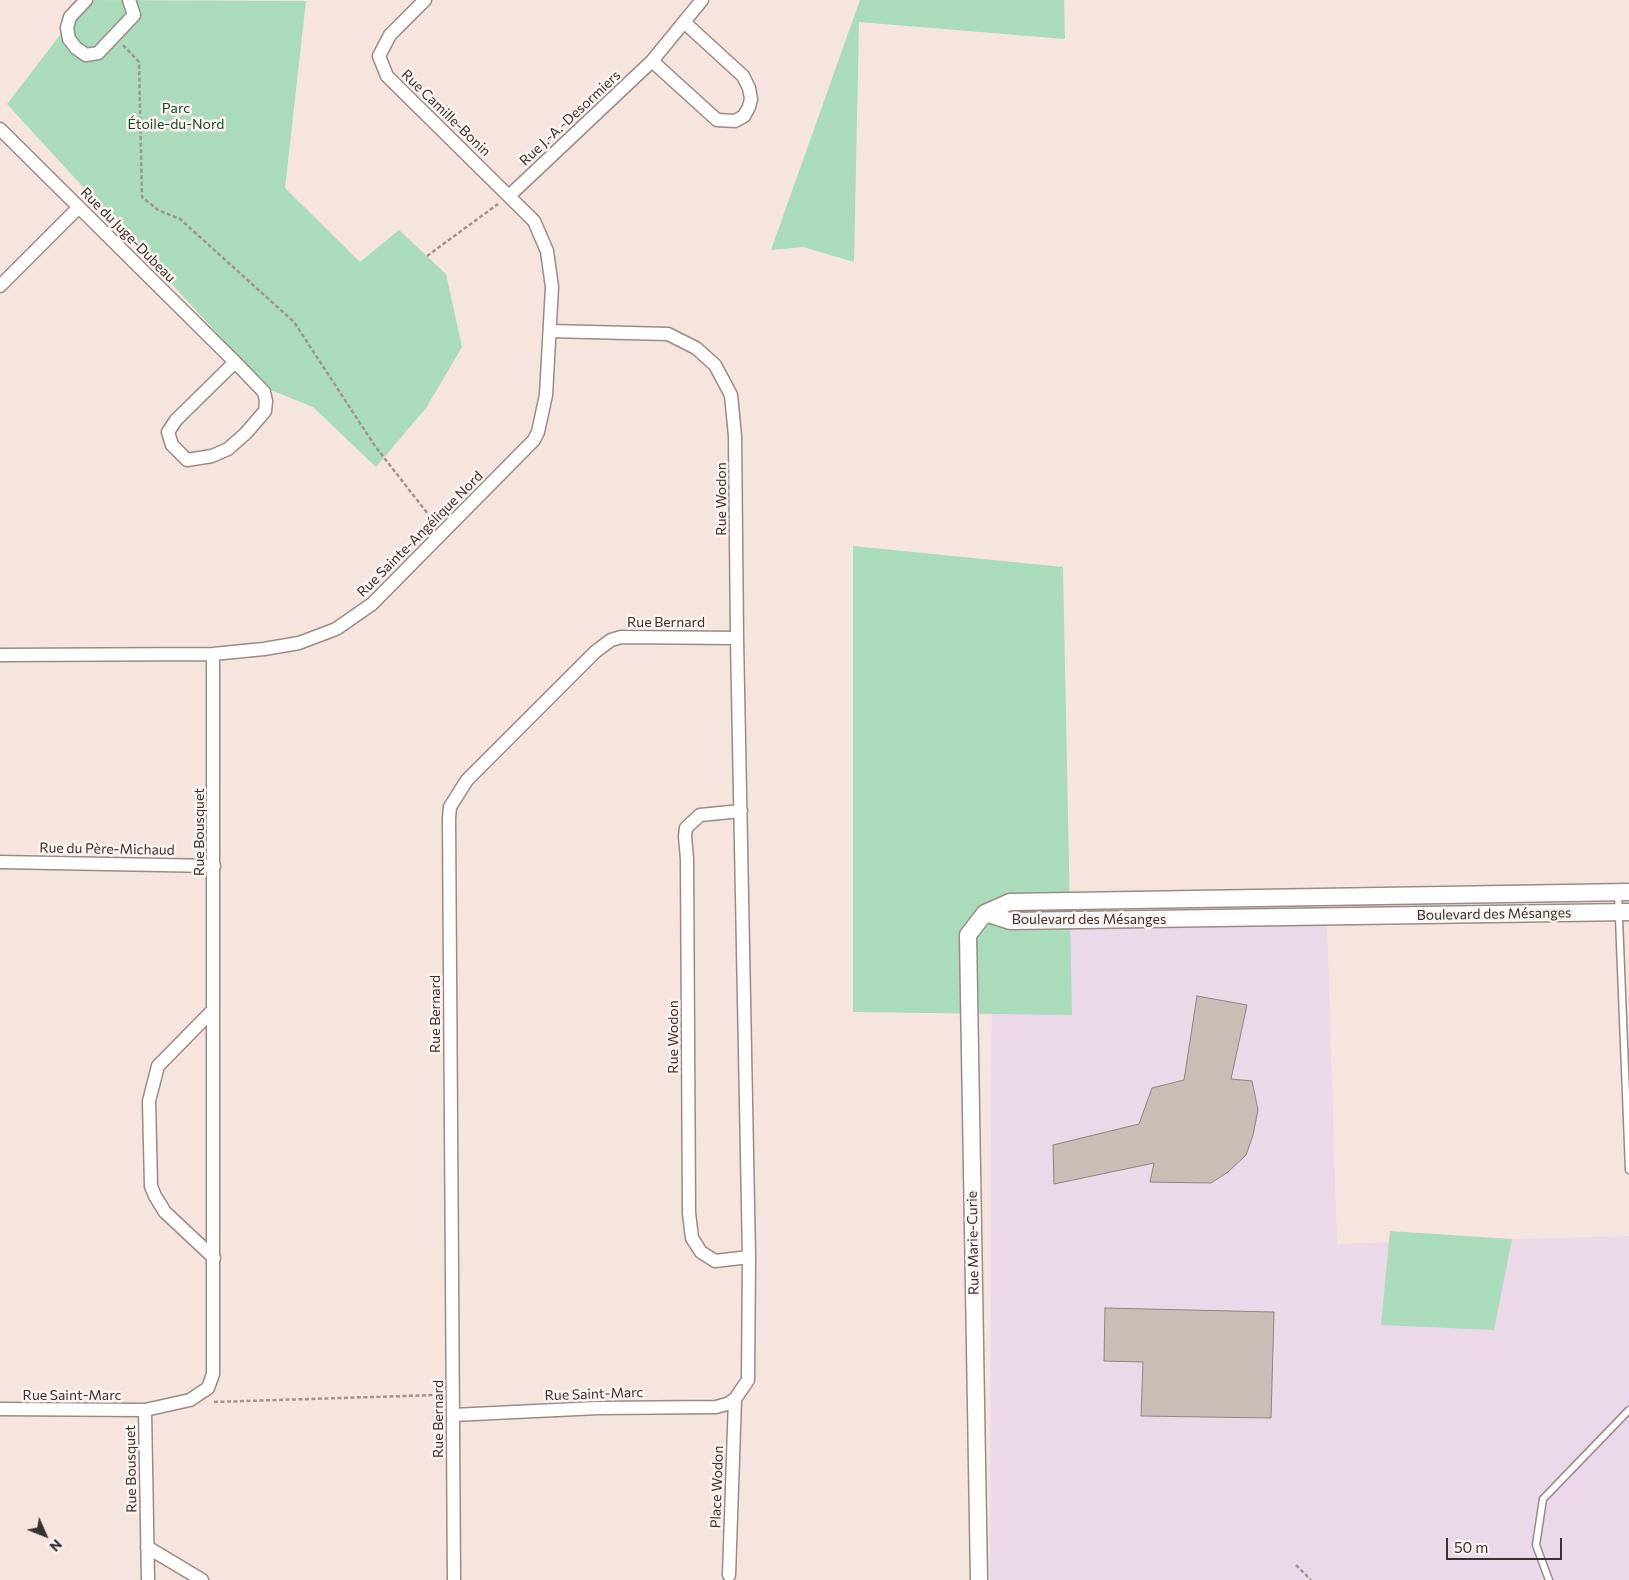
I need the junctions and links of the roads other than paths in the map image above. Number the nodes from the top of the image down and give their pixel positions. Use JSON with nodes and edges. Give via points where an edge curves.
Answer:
{"nodes":[{"id":1,"x":86,"y":0,"type":"edge"},
{"id":2,"x":129,"y":0,"type":"edge"},
{"id":3,"x":425,"y":0,"type":"edge"},
{"id":4,"x":702,"y":0,"type":"edge"},
{"id":5,"x":684,"y":22,"type":"junction"},
{"id":6,"x":652,"y":61,"type":"junction"},
{"id":7,"x":0,"y":129,"type":"edge"},
{"id":8,"x":509,"y":196,"type":"junction"},
{"id":9,"x":78,"y":208,"type":"junction"},
{"id":10,"x":0,"y":286,"type":"edge"},
{"id":11,"x":550,"y":331,"type":"junction"},
{"id":12,"x":236,"y":362,"type":"junction"},
{"id":13,"x":737,"y":638,"type":"junction"},
{"id":14,"x":213,"y":654,"type":"junction"},
{"id":15,"x":0,"y":655,"type":"edge"},
{"id":16,"x":741,"y":811,"type":"junction"},
{"id":17,"x":0,"y":862,"type":"edge"},
{"id":18,"x":214,"y":866,"type":"junction"},
{"id":19,"x":1624,"y":892,"type":"edge"},
{"id":20,"x":1624,"y":912,"type":"edge"},
{"id":21,"x":985,"y":913,"type":"junction"},
{"id":22,"x":213,"y":1010,"type":"junction"},
{"id":23,"x":1629,"y":1170,"type":"edge"},
{"id":24,"x":749,"y":1257,"type":"junction"},
{"id":25,"x":214,"y":1258,"type":"junction"},
{"id":26,"x":735,"y":1399,"type":"junction"},
{"id":27,"x":0,"y":1410,"type":"edge"},
{"id":28,"x":145,"y":1410,"type":"junction"},
{"id":29,"x":1629,"y":1410,"type":"edge"},
{"id":30,"x":453,"y":1415,"type":"junction"},
{"id":31,"x":147,"y":1547,"type":"junction"},
{"id":32,"x":728,"y":1578,"type":"edge"},
{"id":33,"x":148,"y":1580,"type":"edge"},
{"id":34,"x":202,"y":1580,"type":"edge"},
{"id":35,"x":454,"y":1580,"type":"edge"},
{"id":36,"x":979,"y":1580,"type":"edge"},
{"id":37,"x":1548,"y":1580,"type":"edge"}],
"edges":[{"from":1,"to":2,"type":"street","via":[[70,17],[67,28],[69,39],[86,55],[98,53],[134,15]]},
{"from":3,"to":8,"type":"street","name":"Rue Camille-Bonin","via":[[390,35],[379,56],[386,76]]},
{"from":4,"to":5,"type":"street","name":"Rue J.-A.-Desormiers"},
{"from":5,"to":6,"type":"street","name":"Rue J.-A.-Desormiers"},
{"from":5,"to":6,"type":"street","via":[[743,76],[750,88],[751,99],[744,116],[735,120],[717,120]]},
{"from":6,"to":8,"type":"street","name":"Rue J.-A.-Desormiers"},
{"from":7,"to":9,"type":"street","name":"Rue du Juge-Dubeau"},
{"from":8,"to":11,"type":"street","name":"Rue Sainte-Angélique Nord","via":[[534,220],[547,251],[552,287]]},
{"from":9,"to":10,"type":"street"},
{"from":9,"to":12,"type":"street","name":"Rue du Juge-Dubeau"},
{"from":11,"to":13,"type":"street","name":"Rue Wodon","via":[[668,334],[696,348],[715,365],[731,395],[734,420]]},
{"from":11,"to":14,"type":"street","name":"Rue Sainte-Angélique Nord","via":[[546,395],[538,432],[526,449],[372,604],[336,629],[299,643]]},
{"from":12,"to":12,"type":"street","name":"Rue du Juge-Dubeau","via":[[176,420],[168,432],[172,445],[187,460],[199,460],[228,448],[265,411],[264,392]]},
{"from":13,"to":16,"type":"street","name":"Rue Wodon"},
{"from":13,"to":30,"type":"street","name":"Rue Bernard","via":[[621,637],[611,640],[594,652],[467,780],[450,808]]},
{"from":14,"to":15,"type":"street","name":"Rue Sainte-Angélique Nord"},
{"from":14,"to":18,"type":"street","name":"Rue Bousquet"},
{"from":16,"to":24,"type":"street","name":"Rue Wodon"},
{"from":16,"to":24,"type":"street","name":"Rue Wodon","via":[[700,816],[686,828],[689,1213],[692,1238],[701,1252],[715,1261]]},
{"from":17,"to":18,"type":"street","name":"Rue du Père-Michaud"},
{"from":18,"to":22,"type":"street","name":"Rue Bousquet"},
{"from":19,"to":20,"type":"lane"},
{"from":19,"to":21,"type":"street","name":"Boulevard des Mésanges","via":[[1010,902]]},
{"from":20,"to":21,"type":"street","name":"Boulevard des Mésanges","via":[[1010,921]]},
{"from":20,"to":23,"type":"lane"},
{"from":21,"to":36,"type":"street","name":"Rue Marie-Curie","via":[[968,935]]},
{"from":22,"to":25,"type":"street","name":"Rue Bousquet"},
{"from":22,"to":25,"type":"street","via":[[158,1066],[149,1101],[151,1186],[155,1196],[166,1212]]},
{"from":24,"to":26,"type":"street","name":"Rue Wodon","via":[[748,1380]]},
{"from":25,"to":28,"type":"street","name":"Rue Bousquet","via":[[213,1374],[208,1388],[190,1400]]},
{"from":26,"to":30,"type":"street","name":"Rue Saint-Marc","via":[[716,1407],[598,1408]]},
{"from":26,"to":32,"type":"street","name":"Place Wodon"},
{"from":27,"to":28,"type":"street","name":"Rue Saint-Marc"},
{"from":28,"to":31,"type":"street","name":"Rue Bousquet"},
{"from":29,"to":37,"type":"lane","via":[[1543,1499],[1536,1545]]},
{"from":30,"to":35,"type":"street","name":"Rue Bernard"},
{"from":31,"to":33,"type":"street","name":"Rue Bousquet"},
{"from":31,"to":34,"type":"street"}]}
